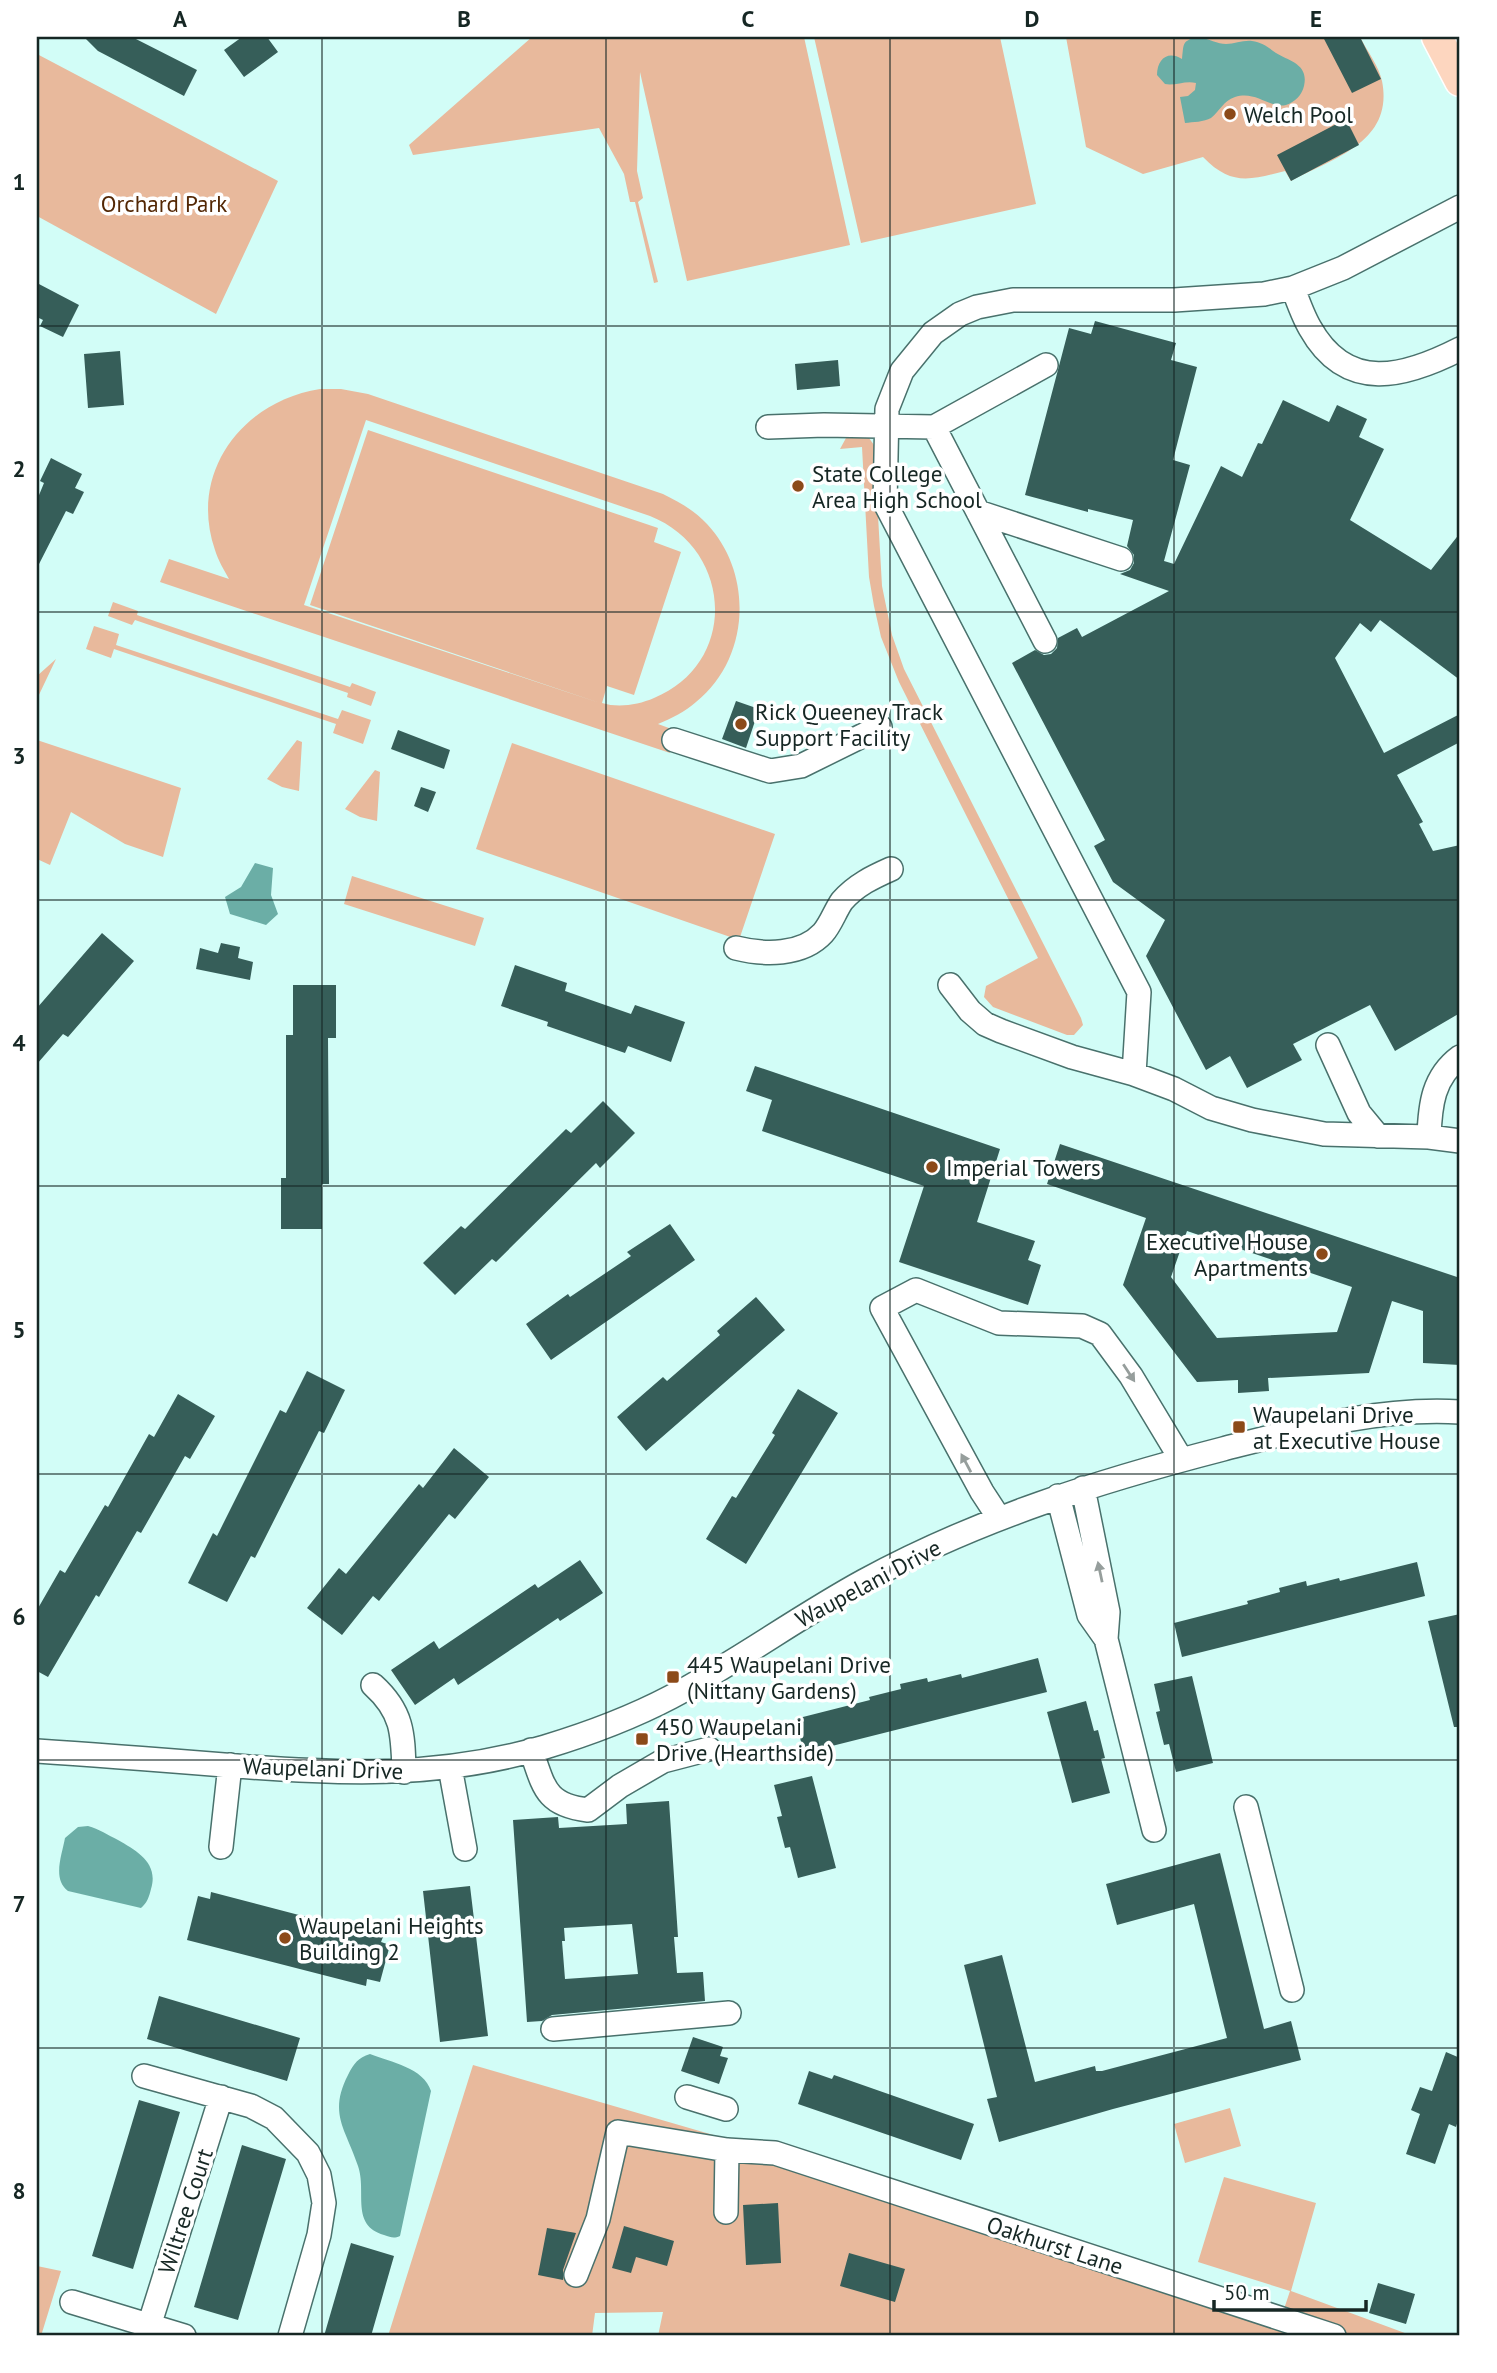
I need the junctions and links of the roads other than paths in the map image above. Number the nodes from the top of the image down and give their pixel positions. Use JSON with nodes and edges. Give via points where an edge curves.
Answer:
{"nodes":[{"id":1,"x":1437,"y":37,"type":"edge"},
{"id":2,"x":1460,"y":81,"type":"edge"},
{"id":3,"x":1460,"y":207,"type":"edge"},
{"id":4,"x":1293,"y":289,"type":"junction"},
{"id":5,"x":1460,"y":349,"type":"edge"},
{"id":6,"x":1046,"y":365,"type":"dead end"},
{"id":7,"x":886,"y":425,"type":"junction"},
{"id":8,"x":768,"y":427,"type":"dead end"},
{"id":9,"x":934,"y":427,"type":"junction"},
{"id":10,"x":978,"y":512,"type":"junction"},
{"id":11,"x":1121,"y":559,"type":"dead end"},
{"id":12,"x":1045,"y":641,"type":"dead end"},
{"id":13,"x":880,"y":727,"type":"dead end"},
{"id":14,"x":674,"y":740,"type":"dead end"},
{"id":15,"x":891,"y":869,"type":"dead end"},
{"id":16,"x":736,"y":947,"type":"dead end"},
{"id":17,"x":950,"y":985,"type":"dead end"},
{"id":18,"x":1328,"y":1045,"type":"dead end"},
{"id":19,"x":1460,"y":1057,"type":"edge"},
{"id":20,"x":1135,"y":1074,"type":"junction"},
{"id":21,"x":1378,"y":1136,"type":"junction"},
{"id":22,"x":1429,"y":1137,"type":"junction"},
{"id":23,"x":1460,"y":1141,"type":"edge"},
{"id":24,"x":1460,"y":1412,"type":"edge"},
{"id":25,"x":1181,"y":1459,"type":"junction"},
{"id":26,"x":1083,"y":1488,"type":"junction"},
{"id":27,"x":1058,"y":1496,"type":"junction"},
{"id":28,"x":999,"y":1518,"type":"junction"},
{"id":29,"x":1106,"y":1639,"type":"junction"},
{"id":30,"x":373,"y":1685,"type":"dead end"},
{"id":31,"x":709,"y":1749,"type":"dead end"},
{"id":32,"x":37,"y":1751,"type":"edge"},
{"id":33,"x":531,"y":1751,"type":"junction"},
{"id":34,"x":230,"y":1765,"type":"junction"},
{"id":35,"x":450,"y":1767,"type":"junction"},
{"id":36,"x":404,"y":1772,"type":"junction"},
{"id":37,"x":1247,"y":1807,"type":"dead end"},
{"id":38,"x":1154,"y":1830,"type":"dead end"},
{"id":39,"x":220,"y":1847,"type":"dead end"},
{"id":40,"x":465,"y":1849,"type":"dead end"},
{"id":41,"x":1292,"y":1990,"type":"dead end"},
{"id":42,"x":729,"y":2013,"type":"dead end"},
{"id":43,"x":553,"y":2029,"type":"dead end"},
{"id":44,"x":144,"y":2076,"type":"dead end"},
{"id":45,"x":687,"y":2096,"type":"dead end"},
{"id":46,"x":221,"y":2097,"type":"junction"},
{"id":47,"x":726,"y":2109,"type":"dead end"},
{"id":48,"x":727,"y":2150,"type":"junction"},
{"id":49,"x":726,"y":2212,"type":"dead end"},
{"id":50,"x":576,"y":2275,"type":"dead end"},
{"id":51,"x":72,"y":2302,"type":"dead end"},
{"id":52,"x":149,"y":2326,"type":"junction"},
{"id":53,"x":184,"y":2336,"type":"edge"},
{"id":54,"x":290,"y":2336,"type":"edge"},
{"id":55,"x":1334,"y":2336,"type":"edge"}],
"edges":[{"from":1,"to":2,"type":"main road"},
{"from":3,"to":4,"type":"street"},
{"from":4,"to":5,"type":"street","via":[[1325,348],[1341,363],[1366,374],[1428,366]]},
{"from":4,"to":7,"type":"street","via":[[1174,300],[1013,300],[977,307],[933,333],[913,356],[887,409]]},
{"from":6,"to":9,"type":"street"},
{"from":7,"to":8,"type":"street"},
{"from":7,"to":9,"type":"street"},
{"from":7,"to":20,"type":"street","via":[[885,503],[1139,992]]},
{"from":9,"to":10,"type":"street"},
{"from":10,"to":11,"type":"street"},
{"from":10,"to":12,"type":"street"},
{"from":13,"to":14,"type":"street","via":[[801,766],[770,771]]},
{"from":15,"to":16,"type":"street","via":[[853,891],[824,932],[806,945],[788,952]]},
{"from":17,"to":20,"type":"street","via":[[985,1024],[1072,1057]]},
{"from":18,"to":21,"type":"street","via":[[1359,1113]]},
{"from":19,"to":22,"type":"street","via":[[1449,1065],[1434,1090]]},
{"from":20,"to":21,"type":"street","via":[[1211,1108],[1252,1120],[1324,1134]]},
{"from":21,"to":22,"type":"street"},
{"from":22,"to":23,"type":"street"},
{"from":24,"to":25,"type":"street","name":"Waupelani Drive","via":[[1349,1419]]},
{"from":25,"to":26,"type":"street","name":"Waupelani Drive"},
{"from":28,"to":25,"type":"street","one_way":true,"via":[[882,1308],[916,1290],[999,1323],[1082,1326],[1100,1334]]},
{"from":26,"to":27,"type":"street","name":"Waupelani Drive"},
{"from":29,"to":26,"type":"street","one_way":true,"via":[[1108,1612]]},
{"from":27,"to":28,"type":"street","name":"Waupelani Drive"},
{"from":27,"to":29,"type":"street","via":[[1087,1608]]},
{"from":28,"to":33,"type":"street","name":"Waupelani Drive","via":[[870,1578],[668,1698],[599,1729]]},
{"from":29,"to":38,"type":"street"},
{"from":30,"to":36,"type":"street","via":[[398,1716]]},
{"from":31,"to":33,"type":"street","via":[[663,1760],[588,1810],[569,1808],[546,1792]]},
{"from":32,"to":34,"type":"street","name":"Waupelani Drive"},
{"from":33,"to":35,"type":"street","name":"Waupelani Drive"},
{"from":34,"to":36,"type":"street","name":"Waupelani Drive","via":[[336,1773]]},
{"from":34,"to":39,"type":"street"},
{"from":35,"to":36,"type":"street","name":"Waupelani Drive"},
{"from":35,"to":40,"type":"street"},
{"from":37,"to":41,"type":"street"},
{"from":42,"to":43,"type":"street"},
{"from":44,"to":46,"type":"street"},
{"from":45,"to":47,"type":"street"},
{"from":46,"to":52,"type":"street","name":"Wiltree Court"},
{"from":46,"to":54,"type":"street","via":[[274,2118],[308,2153],[319,2175],[324,2203]]},
{"from":48,"to":49,"type":"street"},
{"from":48,"to":50,"type":"street","name":"Oakhurst Lane","via":[[618,2132],[598,2219]]},
{"from":48,"to":55,"type":"street","name":"Oakhurst Lane","via":[[775,2153]]},
{"from":51,"to":52,"type":"street"},
{"from":52,"to":53,"type":"street"}]}
